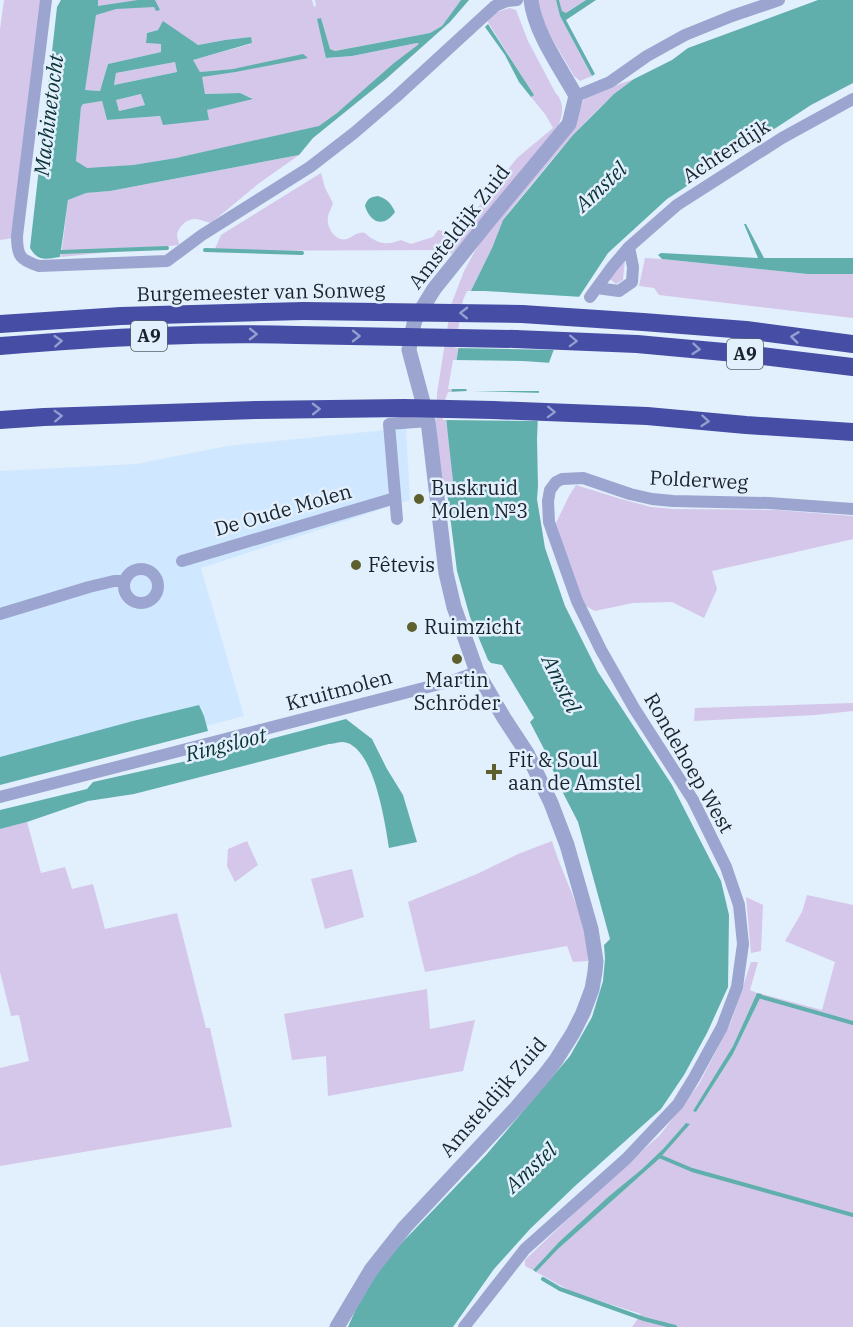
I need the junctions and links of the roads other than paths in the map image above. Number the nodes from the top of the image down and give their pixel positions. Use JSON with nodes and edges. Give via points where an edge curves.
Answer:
{"nodes":[{"id":1,"x":46,"y":0,"type":"edge"},
{"id":2,"x":516,"y":0,"type":"edge"},
{"id":3,"x":531,"y":0,"type":"edge"},
{"id":4,"x":779,"y":0,"type":"edge"},
{"id":5,"x":576,"y":96,"type":"junction"},
{"id":6,"x":853,"y":99,"type":"edge"},
{"id":7,"x":629,"y":247,"type":"junction"},
{"id":8,"x":0,"y":324,"type":"edge"},
{"id":9,"x":853,"y":344,"type":"edge"},
{"id":10,"x":0,"y":346,"type":"edge"},
{"id":11,"x":853,"y":367,"type":"edge"},
{"id":12,"x":0,"y":420,"type":"edge"},
{"id":13,"x":428,"y":421,"type":"junction"},
{"id":14,"x":853,"y":432,"type":"edge"},
{"id":15,"x":550,"y":489,"type":"joint"},
{"id":16,"x":394,"y":498,"type":"junction"},
{"id":17,"x":853,"y":509,"type":"edge"},
{"id":18,"x":397,"y":519,"type":"dead end"},
{"id":19,"x":182,"y":561,"type":"dead end"},
{"id":20,"x":124,"y":581,"type":"dead end"},
{"id":21,"x":0,"y":614,"type":"edge"},
{"id":22,"x":477,"y":672,"type":"junction"},
{"id":23,"x":0,"y":797,"type":"edge"},
{"id":24,"x":337,"y":1327,"type":"edge"},
{"id":25,"x":464,"y":1327,"type":"edge"}],
"edges":[{"from":1,"to":2,"type":"street","via":[[17,236],[21,258],[39,266],[167,261],[310,167],[397,96],[495,6]]},
{"from":3,"to":5,"type":"street","via":[[545,40]]},
{"from":4,"to":5,"type":"street","via":[[685,35],[610,82]]},
{"from":5,"to":13,"type":"street","name":"Amsteldijk Zuid","via":[[569,124],[434,289],[415,320],[409,350]]},
{"from":6,"to":7,"type":"street","name":"Achterdijk","via":[[782,138],[677,205]]},
{"from":7,"to":7,"type":"street","name":"Achterdijk","via":[[612,267],[593,292],[619,291],[632,282]]},
{"from":9,"to":8,"type":"highway","name":"Burgemeester van Sonweg","number":"A9","one_way":true,"bridge":true,"via":[[746,330],[522,314],[304,311]]},
{"from":10,"to":11,"type":"highway","name":"Burgemeester van Sonweg","number":"A9","one_way":true,"bridge":true,"via":[[243,333],[515,339],[637,344]]},
{"from":12,"to":14,"type":"highway","one_way":true,"bridge":true,"via":[[404,408],[647,416]]},
{"from":13,"to":16,"type":"street","via":[[389,424]]},
{"from":13,"to":22,"type":"street","name":"Amsteldijk Zuid","via":[[446,573],[460,629]]},
{"from":15,"to":17,"type":"street","name":"Polderweg","via":[[562,479],[583,478],[652,499]]},
{"from":15,"to":25,"type":"street","name":"Rondehoep West","via":[[549,522],[577,601],[601,650],[693,800],[726,867],[739,905],[743,944],[737,987],[722,1027],[678,1104],[626,1159],[525,1249]]},
{"from":16,"to":18,"type":"street"},
{"from":16,"to":19,"type":"street","name":"De Oude Molen"},
{"from":20,"to":21,"type":"street","via":[[89,587]]},
{"from":22,"to":23,"type":"street","name":"Kruitmolen"},
{"from":22,"to":24,"type":"street","name":"Amsteldijk Zuid","via":[[527,753],[567,845],[593,941],[593,981],[573,1033],[543,1077],[405,1227],[371,1270]]}]}
